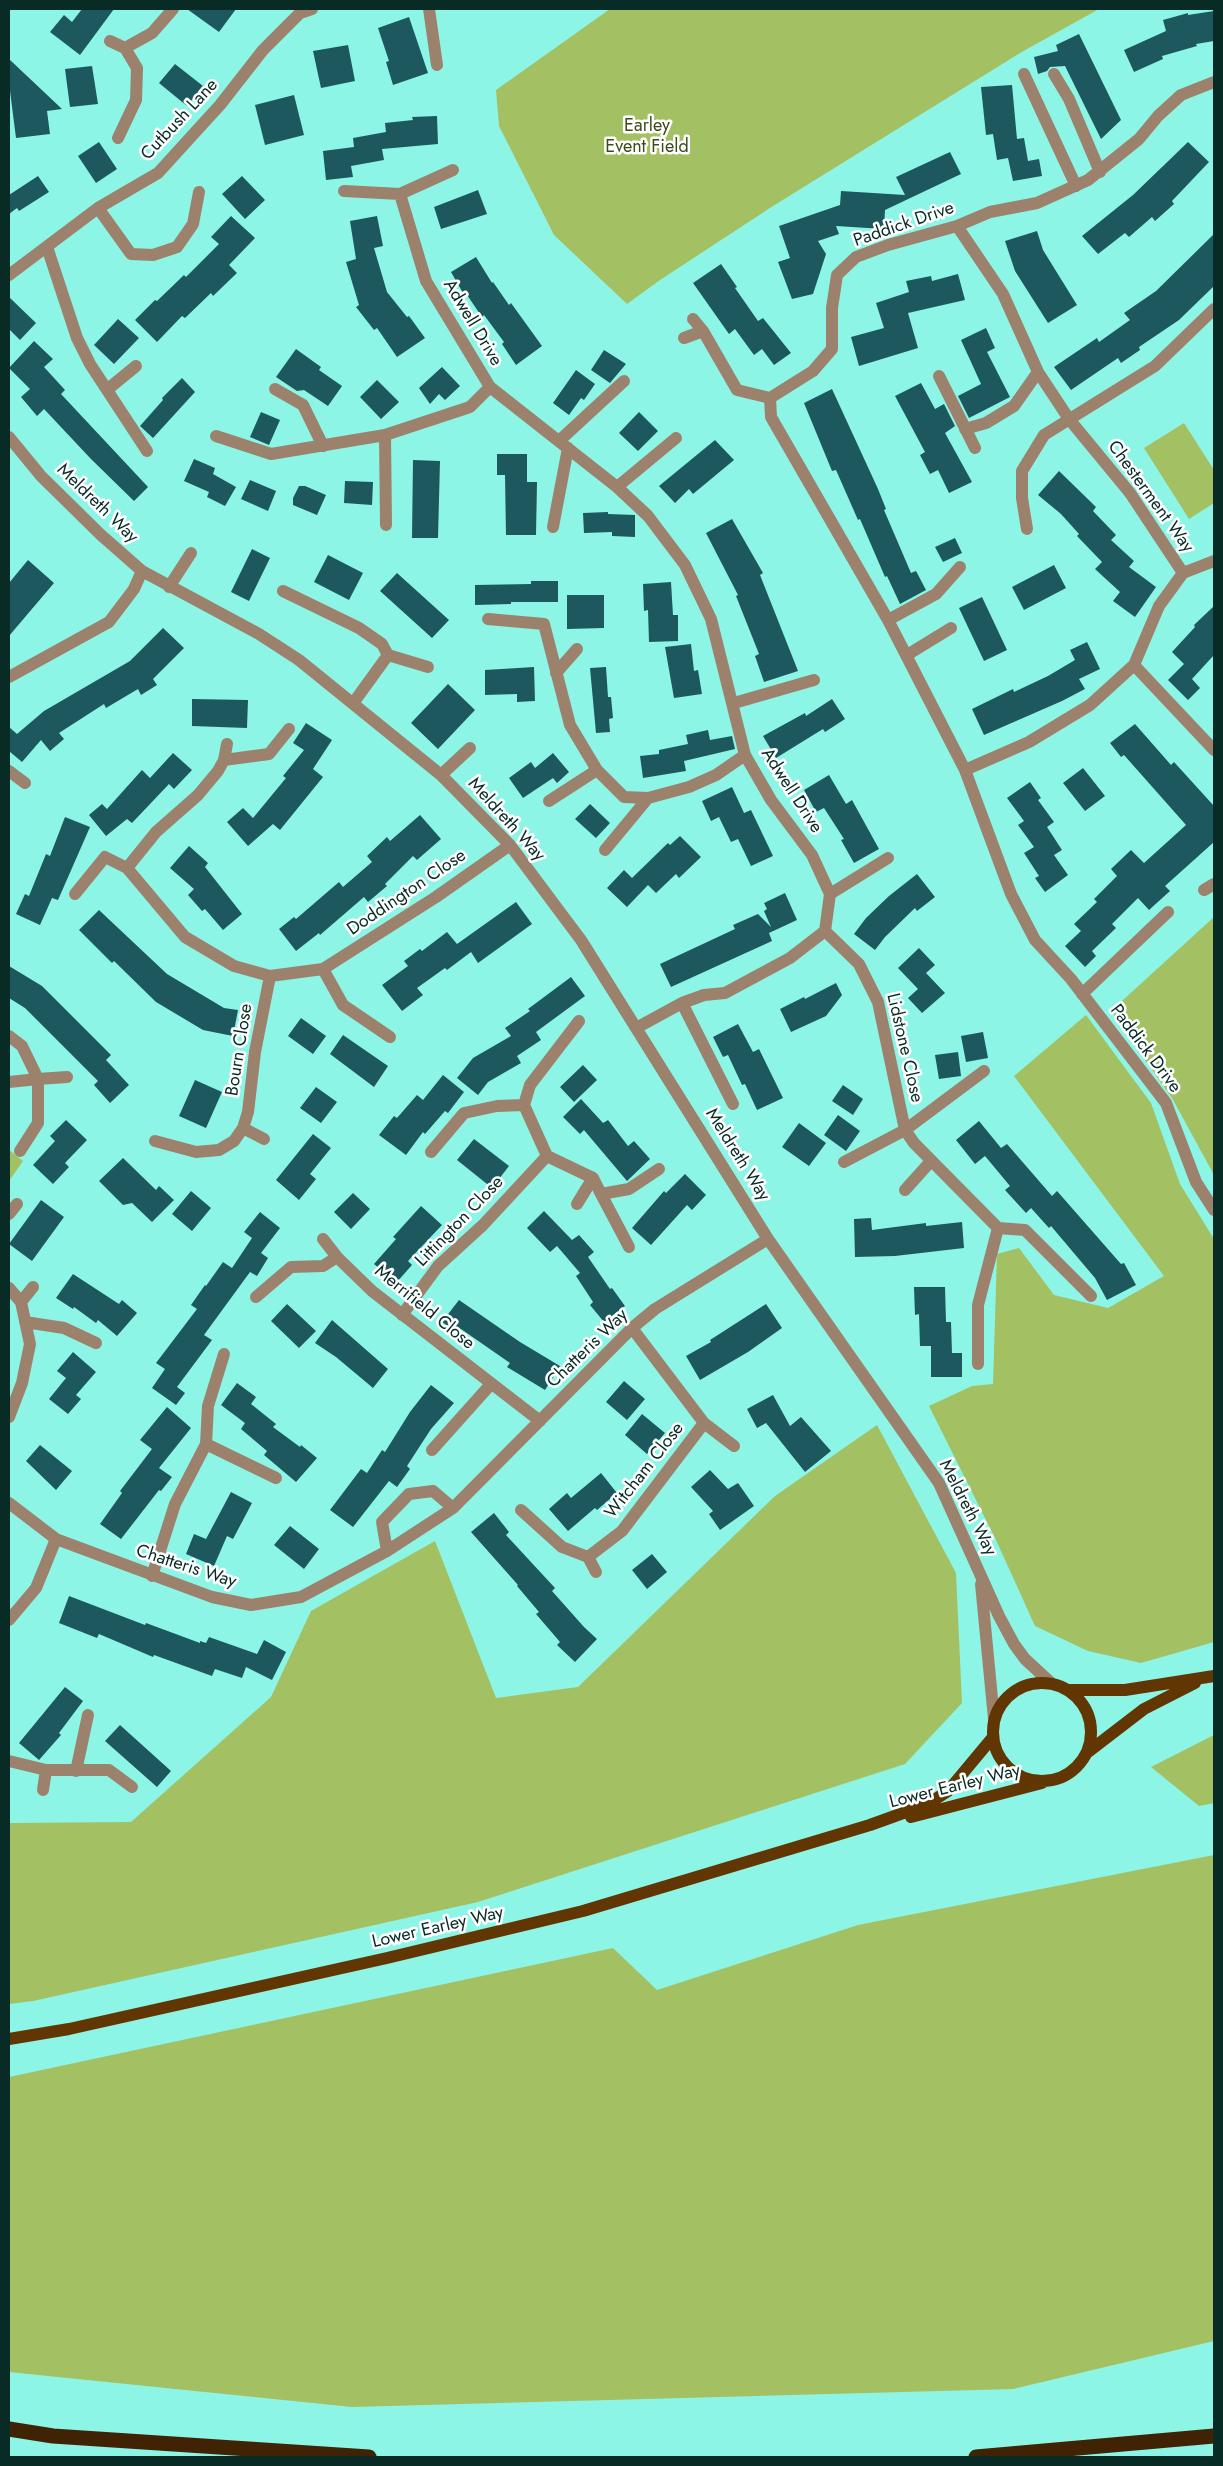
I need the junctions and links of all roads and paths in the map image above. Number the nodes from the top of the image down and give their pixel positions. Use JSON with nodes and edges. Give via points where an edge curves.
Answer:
{"nodes":[{"id":1,"x":173,"y":9,"type":"edge"},
{"id":2,"x":312,"y":9,"type":"edge"},
{"id":3,"x":429,"y":9,"type":"edge"},
{"id":4,"x":110,"y":41,"type":"dead end"},
{"id":5,"x":125,"y":48,"type":"junction"},
{"id":6,"x":437,"y":65,"type":"dead end"},
{"id":7,"x":1024,"y":74,"type":"dead end"},
{"id":8,"x":1054,"y":74,"type":"dead end"},
{"id":9,"x":1214,"y":82,"type":"edge"},
{"id":10,"x":118,"y":138,"type":"dead end"},
{"id":11,"x":453,"y":170,"type":"dead end"},
{"id":12,"x":1100,"y":172,"type":"junction"},
{"id":13,"x":1076,"y":186,"type":"junction"},
{"id":14,"x":344,"y":191,"type":"dead end"},
{"id":15,"x":198,"y":192,"type":"dead end"},
{"id":16,"x":400,"y":194,"type":"junction"},
{"id":17,"x":98,"y":208,"type":"junction"},
{"id":18,"x":957,"y":226,"type":"junction"},
{"id":19,"x":47,"y":247,"type":"junction"},
{"id":20,"x":9,"y":275,"type":"edge"},
{"id":21,"x":1214,"y":308,"type":"edge"},
{"id":22,"x":693,"y":319,"type":"dead end"},
{"id":23,"x":703,"y":331,"type":"junction"},
{"id":24,"x":684,"y":338,"type":"dead end"},
{"id":25,"x":136,"y":366,"type":"dead end"},
{"id":26,"x":1038,"y":372,"type":"junction"},
{"id":27,"x":938,"y":376,"type":"dead end"},
{"id":28,"x":624,"y":381,"type":"dead end"},
{"id":29,"x":490,"y":387,"type":"junction"},
{"id":30,"x":108,"y":389,"type":"junction"},
{"id":31,"x":275,"y":389,"type":"dead end"},
{"id":32,"x":770,"y":398,"type":"junction"},
{"id":33,"x":1069,"y":419,"type":"junction"},
{"id":34,"x":966,"y":429,"type":"junction"},
{"id":35,"x":385,"y":435,"type":"junction"},
{"id":36,"x":216,"y":436,"type":"dead end"},
{"id":37,"x":9,"y":437,"type":"edge"},
{"id":38,"x":676,"y":438,"type":"dead end"},
{"id":39,"x":563,"y":444,"type":"junction"},
{"id":40,"x":322,"y":446,"type":"junction"},
{"id":41,"x":975,"y":448,"type":"dead end"},
{"id":42,"x":147,"y":452,"type":"dead end"},
{"id":43,"x":617,"y":487,"type":"junction"},
{"id":44,"x":386,"y":525,"type":"dead end"},
{"id":45,"x":553,"y":527,"type":"dead end"},
{"id":46,"x":1027,"y":529,"type":"dead end"},
{"id":47,"x":192,"y":552,"type":"dead end"},
{"id":48,"x":1212,"y":565,"type":"edge"},
{"id":49,"x":960,"y":567,"type":"dead end"},
{"id":50,"x":142,"y":571,"type":"junction"},
{"id":51,"x":1182,"y":573,"type":"junction"},
{"id":52,"x":169,"y":587,"type":"junction"},
{"id":53,"x":284,"y":592,"type":"dead end"},
{"id":54,"x":488,"y":620,"type":"dead end"},
{"id":55,"x":888,"y":620,"type":"junction"},
{"id":56,"x":951,"y":628,"type":"dead end"},
{"id":57,"x":577,"y":649,"type":"dead end"},
{"id":58,"x":388,"y":655,"type":"junction"},
{"id":59,"x":906,"y":655,"type":"junction"},
{"id":60,"x":1134,"y":665,"type":"junction"},
{"id":61,"x":428,"y":667,"type":"dead end"},
{"id":62,"x":556,"y":673,"type":"junction"},
{"id":63,"x":9,"y":677,"type":"edge"},
{"id":64,"x":814,"y":680,"type":"dead end"},
{"id":65,"x":354,"y":702,"type":"junction"},
{"id":66,"x":734,"y":703,"type":"junction"},
{"id":67,"x":290,"y":729,"type":"dead end"},
{"id":68,"x":227,"y":744,"type":"dead end"},
{"id":69,"x":470,"y":748,"type":"dead end"},
{"id":70,"x":1214,"y":750,"type":"edge"},
{"id":71,"x":745,"y":755,"type":"junction"},
{"id":72,"x":224,"y":760,"type":"junction"},
{"id":73,"x":597,"y":770,"type":"junction"},
{"id":74,"x":966,"y":770,"type":"junction"},
{"id":75,"x":9,"y":771,"type":"edge"},
{"id":76,"x":441,"y":775,"type":"junction"},
{"id":77,"x":25,"y":783,"type":"dead end"},
{"id":78,"x":648,"y":798,"type":"junction"},
{"id":79,"x":549,"y":801,"type":"dead end"},
{"id":80,"x":510,"y":845,"type":"junction"},
{"id":81,"x":605,"y":850,"type":"dead end"},
{"id":82,"x":888,"y":858,"type":"dead end"},
{"id":83,"x":127,"y":868,"type":"junction"},
{"id":84,"x":75,"y":894,"type":"dead end"},
{"id":85,"x":830,"y":894,"type":"junction"},
{"id":86,"x":1168,"y":912,"type":"dead end"},
{"id":87,"x":825,"y":931,"type":"junction"},
{"id":88,"x":323,"y":969,"type":"junction"},
{"id":89,"x":270,"y":976,"type":"junction"},
{"id":90,"x":1082,"y":994,"type":"junction"},
{"id":91,"x":682,"y":1003,"type":"junction"},
{"id":92,"x":579,"y":1021,"type":"dead end"},
{"id":93,"x":638,"y":1028,"type":"junction"},
{"id":94,"x":9,"y":1036,"type":"edge"},
{"id":95,"x":390,"y":1037,"type":"dead end"},
{"id":96,"x":984,"y":1071,"type":"dead end"},
{"id":97,"x":67,"y":1077,"type":"dead end"},
{"id":98,"x":38,"y":1079,"type":"junction"},
{"id":99,"x":9,"y":1082,"type":"edge"},
{"id":100,"x":733,"y":1104,"type":"dead end"},
{"id":101,"x":524,"y":1105,"type":"junction"},
{"id":102,"x":243,"y":1128,"type":"junction"},
{"id":103,"x":905,"y":1130,"type":"junction"},
{"id":104,"x":264,"y":1139,"type":"dead end"},
{"id":105,"x":155,"y":1141,"type":"dead end"},
{"id":106,"x":20,"y":1151,"type":"dead end"},
{"id":107,"x":431,"y":1152,"type":"dead end"},
{"id":108,"x":547,"y":1156,"type":"junction"},
{"id":109,"x":931,"y":1161,"type":"junction"},
{"id":110,"x":844,"y":1162,"type":"dead end"},
{"id":111,"x":659,"y":1169,"type":"dead end"},
{"id":112,"x":592,"y":1178,"type":"junction"},
{"id":113,"x":905,"y":1190,"type":"dead end"},
{"id":114,"x":601,"y":1194,"type":"junction"},
{"id":115,"x":577,"y":1204,"type":"dead end"},
{"id":116,"x":1214,"y":1210,"type":"edge"},
{"id":117,"x":998,"y":1228,"type":"junction"},
{"id":118,"x":323,"y":1239,"type":"dead end"},
{"id":119,"x":768,"y":1239,"type":"junction"},
{"id":120,"x":629,"y":1247,"type":"dead end"},
{"id":121,"x":337,"y":1257,"type":"junction"},
{"id":122,"x":33,"y":1287,"type":"dead end"},
{"id":123,"x":9,"y":1288,"type":"edge"},
{"id":124,"x":1090,"y":1296,"type":"dead end"},
{"id":125,"x":256,"y":1297,"type":"dead end"},
{"id":126,"x":21,"y":1302,"type":"junction"},
{"id":127,"x":402,"y":1315,"type":"junction"},
{"id":128,"x":25,"y":1322,"type":"junction"},
{"id":129,"x":632,"y":1328,"type":"junction"},
{"id":130,"x":96,"y":1343,"type":"dead end"},
{"id":131,"x":224,"y":1354,"type":"dead end"},
{"id":132,"x":978,"y":1364,"type":"dead end"},
{"id":133,"x":491,"y":1384,"type":"junction"},
{"id":134,"x":9,"y":1417,"type":"edge"},
{"id":135,"x":540,"y":1421,"type":"junction"},
{"id":136,"x":704,"y":1424,"type":"junction"},
{"id":137,"x":206,"y":1444,"type":"junction"},
{"id":138,"x":734,"y":1446,"type":"dead end"},
{"id":139,"x":432,"y":1450,"type":"dead end"},
{"id":140,"x":276,"y":1478,"type":"dead end"},
{"id":141,"x":9,"y":1503,"type":"edge"},
{"id":142,"x":452,"y":1508,"type":"junction"},
{"id":143,"x":521,"y":1510,"type":"dead end"},
{"id":144,"x":56,"y":1539,"type":"junction"},
{"id":145,"x":387,"y":1551,"type":"junction"},
{"id":146,"x":588,"y":1557,"type":"junction"},
{"id":147,"x":980,"y":1571,"type":"junction"},
{"id":148,"x":596,"y":1572,"type":"dead end"},
{"id":149,"x":152,"y":1576,"type":"junction"},
{"id":150,"x":9,"y":1620,"type":"edge"},
{"id":151,"x":1209,"y":1677,"type":"edge"},
{"id":152,"x":1051,"y":1683,"type":"junction"},
{"id":153,"x":1069,"y":1690,"type":"junction"},
{"id":154,"x":88,"y":1715,"type":"dead end"},
{"id":155,"x":994,"y":1719,"type":"junction"},
{"id":156,"x":993,"y":1736,"type":"junction"},
{"id":157,"x":1088,"y":1752,"type":"junction"},
{"id":158,"x":9,"y":1761,"type":"edge"},
{"id":159,"x":46,"y":1770,"type":"junction"},
{"id":160,"x":76,"y":1771,"type":"junction"},
{"id":161,"x":1049,"y":1782,"type":"junction"},
{"id":162,"x":132,"y":1787,"type":"dead end"},
{"id":163,"x":43,"y":1790,"type":"dead end"},
{"id":164,"x":870,"y":1825,"type":"junction"},
{"id":165,"x":9,"y":2040,"type":"edge"},
{"id":166,"x":9,"y":2429,"type":"edge"},
{"id":167,"x":1211,"y":2436,"type":"edge"},
{"id":168,"x":369,"y":2457,"type":"edge"},
{"id":169,"x":976,"y":2457,"type":"edge"}],
"edges":[{"from":1,"to":5,"type":"street","via":[[152,33]]},
{"from":2,"to":17,"type":"street","name":"Cutbush Lane","via":[[300,14],[263,50],[220,105],[158,173]]},
{"from":3,"to":6,"type":"street"},
{"from":4,"to":5,"type":"street"},
{"from":5,"to":10,"type":"street","via":[[137,68],[136,100]]},
{"from":7,"to":13,"type":"street"},
{"from":8,"to":12,"type":"street","via":[[1069,100]]},
{"from":9,"to":12,"type":"street","name":"Paddick Drive","via":[[1181,95],[1139,139]]},
{"from":11,"to":16,"type":"street"},
{"from":12,"to":13,"type":"street","name":"Paddick Drive"},
{"from":13,"to":18,"type":"street","name":"Paddick Drive","via":[[1037,203],[990,212]]},
{"from":14,"to":16,"type":"street"},
{"from":15,"to":17,"type":"street","via":[[193,224],[177,247],[153,255],[131,254]]},
{"from":16,"to":29,"type":"street","name":"Adwell Drive","via":[[426,281]]},
{"from":17,"to":19,"type":"street","name":"Cutbush Lane"},
{"from":18,"to":26,"type":"street","name":"Chesterment Way","via":[[1003,294]]},
{"from":18,"to":32,"type":"street","name":"Paddick Drive","via":[[856,257],[837,275],[832,308],[832,349],[814,371]]},
{"from":19,"to":20,"type":"street","name":"Cutbush Lane"},
{"from":19,"to":30,"type":"street","via":[[77,338]]},
{"from":21,"to":33,"type":"street","via":[[1155,366]]},
{"from":22,"to":23,"type":"street"},
{"from":23,"to":24,"type":"street"},
{"from":23,"to":32,"type":"street","via":[[737,390]]},
{"from":25,"to":30,"type":"street"},
{"from":26,"to":33,"type":"street","name":"Chesterment Way"},
{"from":26,"to":34,"type":"street","via":[[1014,406],[986,424]]},
{"from":27,"to":34,"type":"street"},
{"from":28,"to":39,"type":"street"},
{"from":29,"to":35,"type":"street","via":[[470,407]]},
{"from":29,"to":39,"type":"street","name":"Adwell Drive"},
{"from":30,"to":42,"type":"street"},
{"from":31,"to":40,"type":"street","via":[[303,405]]},
{"from":32,"to":55,"type":"street","name":"Paddick Drive","via":[[771,417]]},
{"from":33,"to":46,"type":"street","via":[[1044,435],[1022,471]]},
{"from":33,"to":51,"type":"street","name":"Chesterment Way","via":[[1130,493]]},
{"from":34,"to":41,"type":"street"},
{"from":35,"to":40,"type":"street"},
{"from":35,"to":44,"type":"street"},
{"from":36,"to":40,"type":"street","via":[[271,454]]},
{"from":37,"to":50,"type":"street","name":"Meldreth Way","via":[[41,476],[100,535]]},
{"from":38,"to":43,"type":"street"},
{"from":39,"to":43,"type":"street","name":"Adwell Drive"},
{"from":39,"to":45,"type":"street"},
{"from":43,"to":66,"type":"street","name":"Adwell Drive","via":[[648,516],[685,565],[712,620]]},
{"from":47,"to":52,"type":"street"},
{"from":48,"to":51,"type":"street"},
{"from":49,"to":55,"type":"street","via":[[936,594]]},
{"from":50,"to":52,"type":"street","name":"Meldreth Way"},
{"from":50,"to":63,"type":"street","via":[[134,589],[109,622]]},
{"from":51,"to":60,"type":"street","via":[[1159,606]]},
{"from":52,"to":65,"type":"street","name":"Meldreth Way","via":[[267,639]]},
{"from":53,"to":58,"type":"street","via":[[359,628],[382,644]]},
{"from":54,"to":62,"type":"street","via":[[544,624]]},
{"from":55,"to":59,"type":"street","name":"Paddick Drive"},
{"from":56,"to":59,"type":"street"},
{"from":57,"to":62,"type":"street"},
{"from":58,"to":61,"type":"street"},
{"from":58,"to":65,"type":"street"},
{"from":59,"to":74,"type":"street","name":"Paddick Drive"},
{"from":60,"to":70,"type":"street"},
{"from":60,"to":74,"type":"street","via":[[1090,705],[1030,742]]},
{"from":62,"to":73,"type":"street","via":[[570,725]]},
{"from":64,"to":66,"type":"street"},
{"from":65,"to":76,"type":"street","name":"Meldreth Way"},
{"from":66,"to":71,"type":"street","name":"Adwell Drive"},
{"from":67,"to":72,"type":"street","via":[[268,754]]},
{"from":68,"to":72,"type":"street"},
{"from":69,"to":76,"type":"street","name":"Meldreth Way"},
{"from":71,"to":78,"type":"street","via":[[716,775],[689,787]]},
{"from":71,"to":85,"type":"street","name":"Adwell Drive","via":[[771,800],[812,855]]},
{"from":72,"to":83,"type":"street","via":[[198,795],[156,832]]},
{"from":73,"to":78,"type":"street","via":[[624,797]]},
{"from":73,"to":79,"type":"street"},
{"from":74,"to":90,"type":"street","name":"Paddick Drive","via":[[1011,894],[1035,940]]},
{"from":75,"to":77,"type":"street"},
{"from":76,"to":80,"type":"street","name":"Meldreth Way"},
{"from":78,"to":81,"type":"street"},
{"from":80,"to":88,"type":"street","name":"Doddington Close"},
{"from":80,"to":93,"type":"street","name":"Meldreth Way","via":[[582,940]]},
{"from":82,"to":85,"type":"street"},
{"from":83,"to":84,"type":"street","name":"Doddington Close","via":[[106,857]]},
{"from":83,"to":89,"type":"street","name":"Doddington Close","via":[[185,937],[234,966]]},
{"from":85,"to":87,"type":"street"},
{"from":86,"to":90,"type":"street"},
{"from":87,"to":91,"type":"street","via":[[790,958],[725,993],[704,995]]},
{"from":87,"to":103,"type":"street","name":"Lidstone Close","via":[[859,964],[878,1002]]},
{"from":88,"to":89,"type":"street","name":"Doddington Close"},
{"from":88,"to":95,"type":"street","via":[[343,1005]]},
{"from":89,"to":102,"type":"street","name":"Bourn Close"},
{"from":90,"to":116,"type":"street","name":"Paddick Drive","via":[[1166,1103],[1196,1182]]},
{"from":91,"to":93,"type":"street"},
{"from":91,"to":100,"type":"street"},
{"from":92,"to":101,"type":"street","via":[[530,1086]]},
{"from":93,"to":119,"type":"street","name":"Meldreth Way"},
{"from":94,"to":98,"type":"street","via":[[22,1046]]},
{"from":96,"to":103,"type":"street","name":"Lidstone Close"},
{"from":97,"to":98,"type":"street"},
{"from":98,"to":99,"type":"street"},
{"from":98,"to":106,"type":"street","via":[[38,1123]]},
{"from":101,"to":107,"type":"street","via":[[497,1106],[464,1113]]},
{"from":101,"to":108,"type":"street"},
{"from":102,"to":104,"type":"street"},
{"from":102,"to":105,"type":"street","name":"Bourn Close","via":[[234,1141],[219,1150],[196,1152]]},
{"from":103,"to":109,"type":"street","name":"Lidstone Close"},
{"from":103,"to":110,"type":"street","name":"Lidstone Close"},
{"from":108,"to":112,"type":"street"},
{"from":108,"to":127,"type":"street","name":"Littington Close","via":[[484,1225],[438,1266]]},
{"from":109,"to":113,"type":"street"},
{"from":109,"to":117,"type":"street","name":"Lidstone Close"},
{"from":111,"to":114,"type":"street","via":[[629,1189]]},
{"from":112,"to":114,"type":"street"},
{"from":112,"to":115,"type":"street"},
{"from":114,"to":120,"type":"street"},
{"from":117,"to":124,"type":"street","via":[[1025,1230]]},
{"from":117,"to":132,"type":"street","via":[[978,1305]]},
{"from":118,"to":121,"type":"street","name":"Merrifield Close"},
{"from":119,"to":129,"type":"street","name":"Chatteris Way"},
{"from":119,"to":147,"type":"street","name":"Meldreth Way","via":[[938,1482]]},
{"from":121,"to":125,"type":"street","via":[[322,1266],[291,1268]]},
{"from":121,"to":127,"type":"street","name":"Merrifield Close"},
{"from":122,"to":126,"type":"street"},
{"from":123,"to":126,"type":"street"},
{"from":126,"to":128,"type":"street"},
{"from":127,"to":133,"type":"street","name":"Merrifield Close"},
{"from":128,"to":130,"type":"street","via":[[64,1328]]},
{"from":128,"to":134,"type":"street","via":[[30,1344],[22,1382]]},
{"from":129,"to":135,"type":"street","name":"Chatteris Way"},
{"from":129,"to":136,"type":"street","name":"Witcham Close"},
{"from":131,"to":137,"type":"street","via":[[208,1406]]},
{"from":133,"to":135,"type":"street","name":"Merrifield Close"},
{"from":133,"to":139,"type":"street"},
{"from":135,"to":142,"type":"street","name":"Chatteris Way"},
{"from":136,"to":138,"type":"street","name":"Witcham Close"},
{"from":136,"to":146,"type":"street","name":"Witcham Close","via":[[622,1531]]},
{"from":137,"to":140,"type":"street"},
{"from":137,"to":149,"type":"street","via":[[176,1504]]},
{"from":141,"to":144,"type":"street","name":"Chatteris Way"},
{"from":142,"to":145,"type":"street","name":"Chatteris Way"},
{"from":142,"to":145,"type":"street","via":[[433,1491],[409,1494],[382,1522]]},
{"from":143,"to":146,"type":"street","via":[[562,1547]]},
{"from":144,"to":149,"type":"street","name":"Chatteris Way"},
{"from":144,"to":150,"type":"street","via":[[36,1588]]},
{"from":145,"to":149,"type":"street","name":"Chatteris Way","via":[[301,1597],[251,1605],[212,1597]]},
{"from":146,"to":148,"type":"street"},
{"from":147,"to":152,"type":"street","name":"Meldreth Way","via":[[1014,1644]]},
{"from":147,"to":155,"type":"street","name":"Meldreth Way"},
{"from":151,"to":153,"type":"main road","via":[[1125,1690]]},
{"from":151,"to":157,"type":"main road","via":[[1144,1709]]},
{"from":152,"to":153,"type":"main road"},
{"from":152,"to":155,"type":"main road","via":[[1034,1683],[1012,1692]]},
{"from":153,"to":157,"type":"main road","via":[[1086,1710],[1092,1726]]},
{"from":154,"to":160,"type":"street"},
{"from":155,"to":156,"type":"main road"},
{"from":156,"to":161,"type":"main road","via":[[1003,1764],[1019,1776]]},
{"from":156,"to":164,"type":"main road","name":"Lower Earley Way","via":[[948,1790],[928,1804]]},
{"from":157,"to":161,"type":"main road","via":[[1078,1767]]},
{"from":158,"to":159,"type":"street"},
{"from":159,"to":160,"type":"street"},
{"from":159,"to":163,"type":"street"},
{"from":160,"to":162,"type":"street","via":[[109,1770]]},
{"from":161,"to":164,"type":"main road","name":"Lower Earley Way"},
{"from":164,"to":165,"type":"main road","name":"Lower Earley Way","via":[[583,1911],[387,1958]]},
{"from":166,"to":168,"type":"highway","via":[[53,2436]]},
{"from":167,"to":169,"type":"highway"}]}
